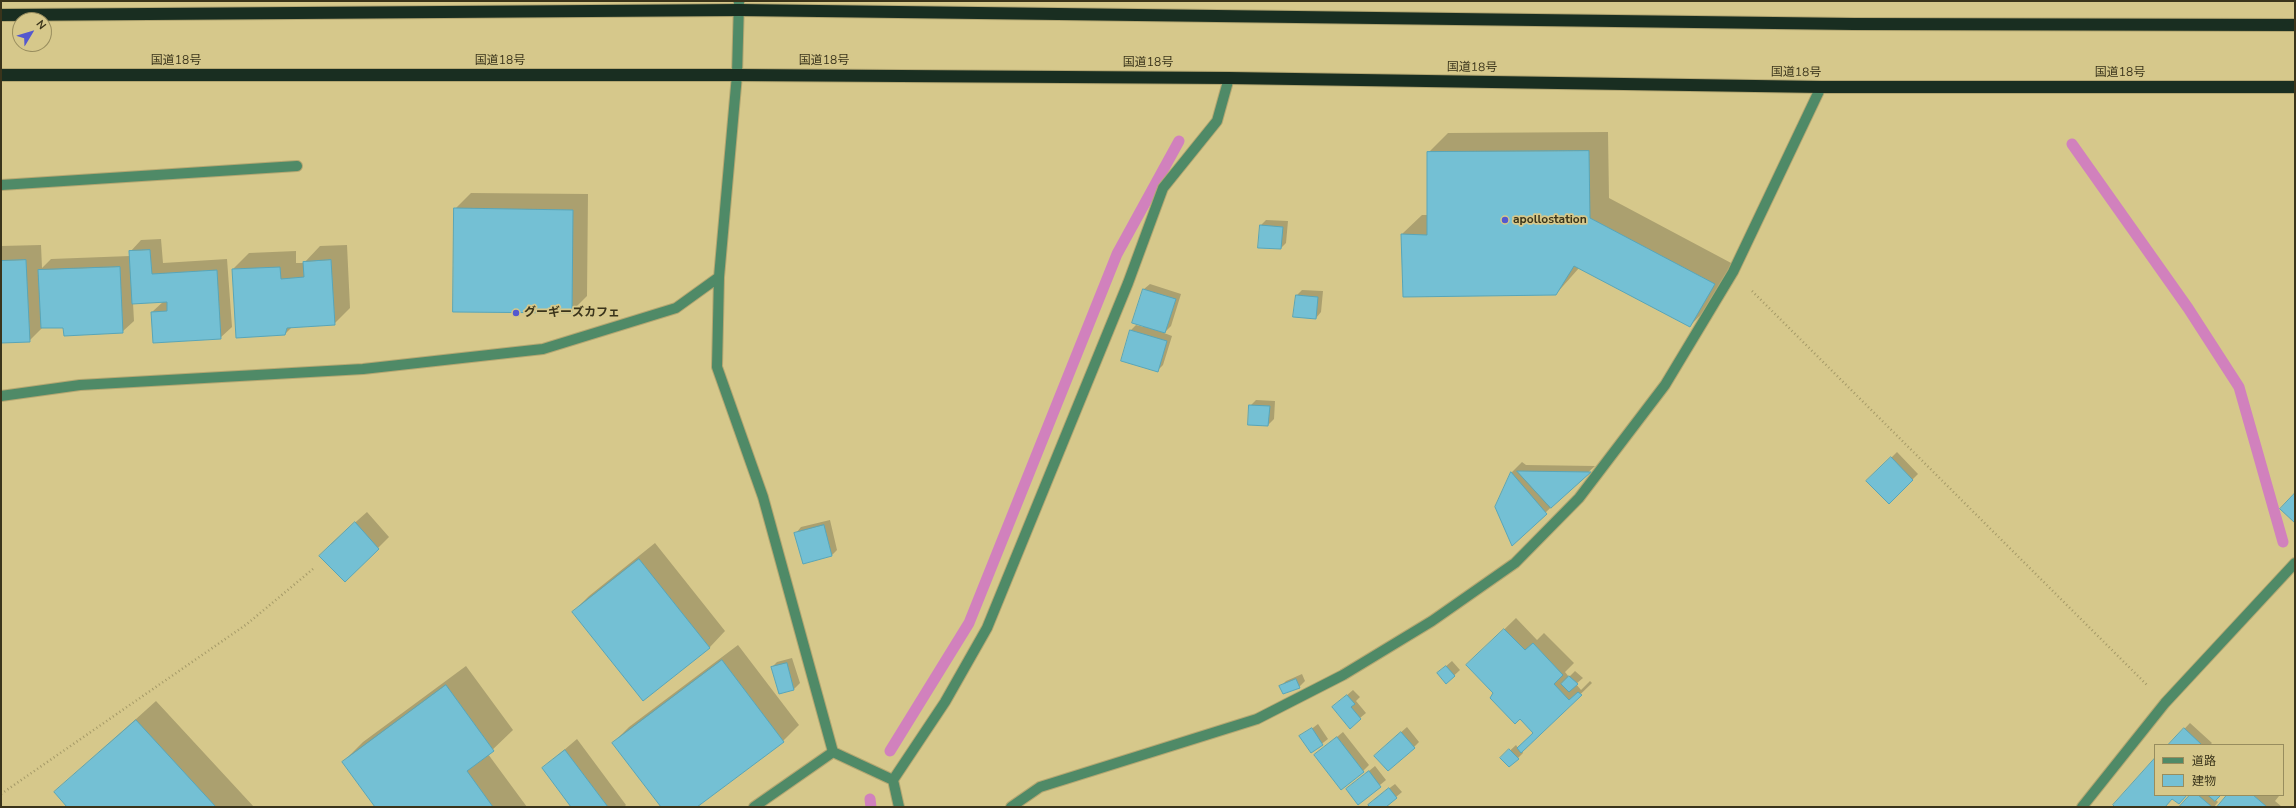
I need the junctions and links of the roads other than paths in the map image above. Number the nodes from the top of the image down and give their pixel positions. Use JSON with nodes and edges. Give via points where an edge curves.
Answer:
{"nodes":[{"id":1,"x":739,"y":6,"type":"edge"},
{"id":2,"x":1,"y":15,"type":"edge"},
{"id":3,"x":2295,"y":25,"type":"edge"},
{"id":4,"x":1,"y":75,"type":"edge"},
{"id":5,"x":737,"y":75,"type":"junction"},
{"id":6,"x":1229,"y":78,"type":"junction"},
{"id":7,"x":2295,"y":87,"type":"edge"},
{"id":8,"x":1821,"y":88,"type":"junction"},
{"id":9,"x":297,"y":166,"type":"dead end"},
{"id":10,"x":1,"y":185,"type":"edge"},
{"id":11,"x":718,"y":277,"type":"junction"},
{"id":12,"x":1,"y":396,"type":"edge"},
{"id":13,"x":2295,"y":564,"type":"edge"},
{"id":14,"x":833,"y":752,"type":"junction"},
{"id":15,"x":893,"y":780,"type":"junction"},
{"id":16,"x":754,"y":807,"type":"edge"},
{"id":17,"x":899,"y":807,"type":"edge"},
{"id":18,"x":1010,"y":807,"type":"edge"},
{"id":19,"x":2082,"y":807,"type":"edge"}],
"edges":[{"from":1,"to":2,"type":"highway"},
{"from":1,"to":3,"type":"highway","via":[[1854,24]]},
{"from":1,"to":5,"type":"street"},
{"from":4,"to":5,"type":"highway","name":"国道18号"},
{"from":5,"to":6,"type":"highway","name":"国道18号"},
{"from":5,"to":11,"type":"street"},
{"from":6,"to":8,"type":"highway","name":"国道18号"},
{"from":6,"to":15,"type":"street","via":[[1217,121],[1163,188],[1128,283],[987,628],[945,702]]},
{"from":7,"to":8,"type":"highway","name":"国道18号"},
{"from":8,"to":18,"type":"street","via":[[1733,272],[1665,385],[1579,498],[1515,563],[1432,621],[1364,663],[1257,719],[1040,787]]},
{"from":9,"to":10,"type":"street"},
{"from":11,"to":12,"type":"street","via":[[676,308],[543,349],[363,369],[80,385]]},
{"from":11,"to":14,"type":"street","via":[[717,367],[763,498]]},
{"from":13,"to":19,"type":"street","via":[[2165,704]]},
{"from":14,"to":15,"type":"street"},
{"from":14,"to":16,"type":"street"},
{"from":15,"to":17,"type":"street"}]}
